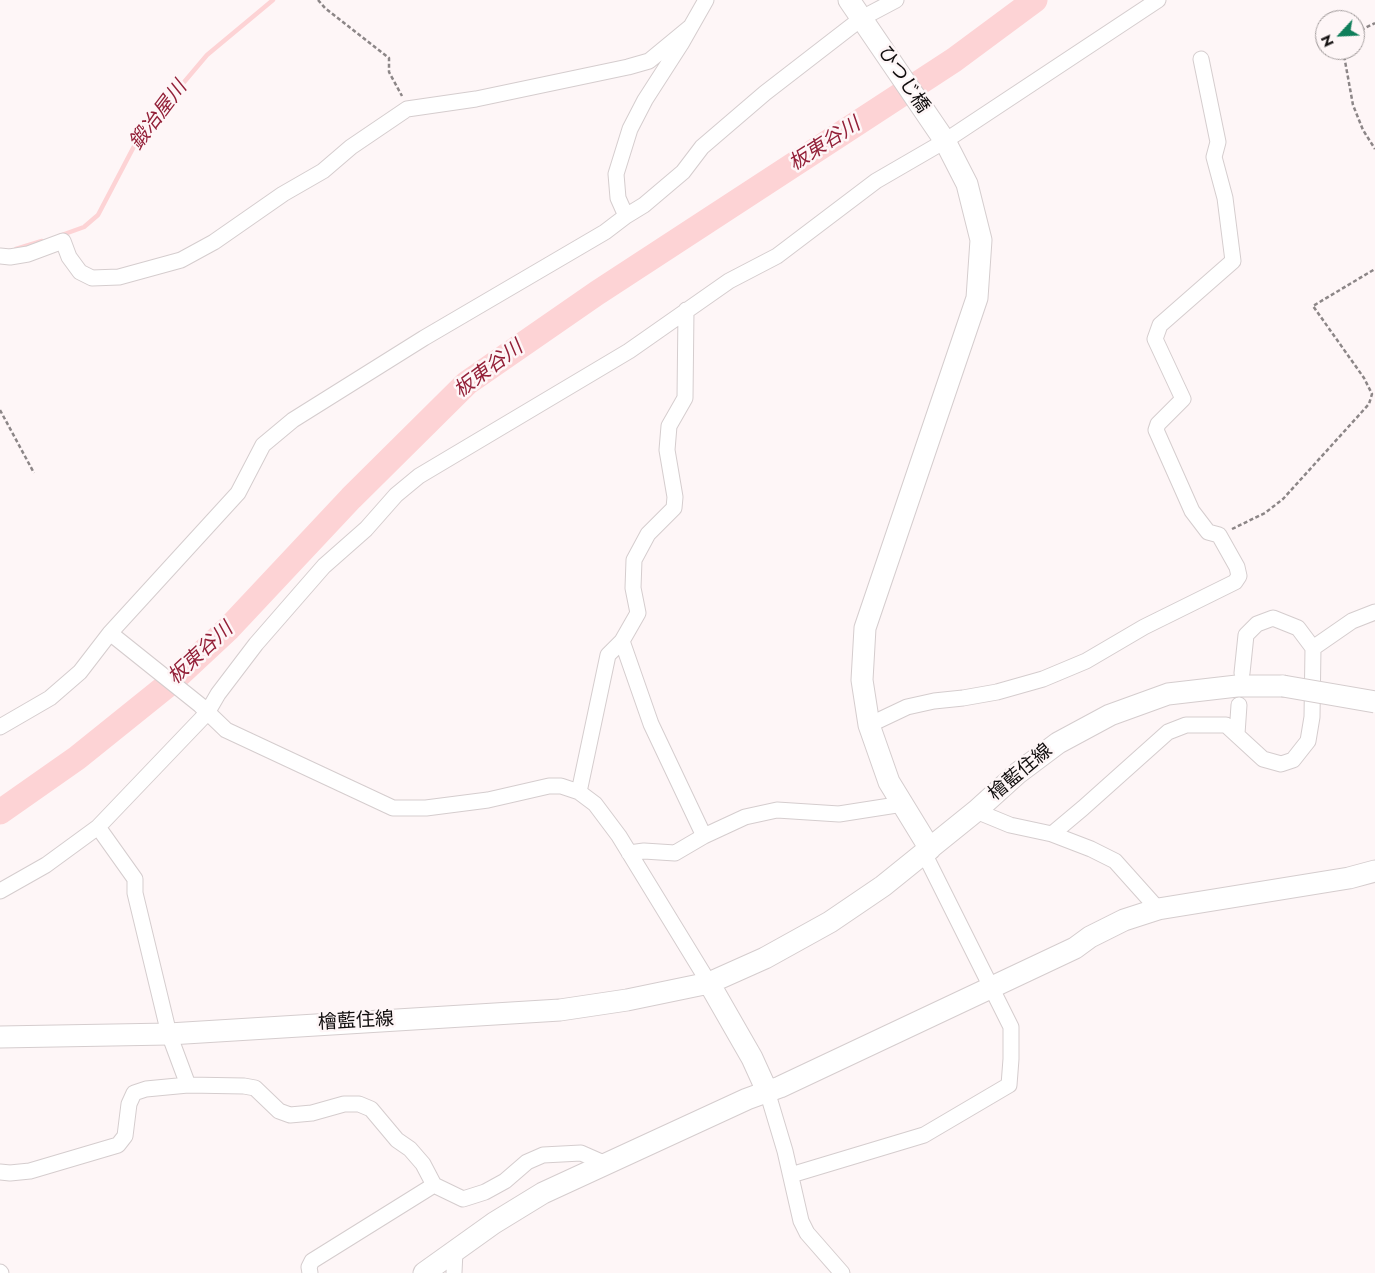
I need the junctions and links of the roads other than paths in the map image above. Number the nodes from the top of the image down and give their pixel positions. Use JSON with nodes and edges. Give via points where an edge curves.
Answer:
{"nodes":[{"id":1,"x":706,"y":0,"type":"edge"},
{"id":2,"x":849,"y":0,"type":"edge"},
{"id":3,"x":896,"y":0,"type":"edge"},
{"id":4,"x":1158,"y":0,"type":"edge"},
{"id":5,"x":862,"y":18,"type":"junction"},
{"id":6,"x":689,"y":28,"type":"junction"},
{"id":7,"x":1201,"y":59,"type":"dead end"},
{"id":8,"x":945,"y":141,"type":"junction"},
{"id":9,"x":626,"y":216,"type":"junction"},
{"id":10,"x":0,"y":256,"type":"edge"},
{"id":11,"x":686,"y":310,"type":"junction"},
{"id":12,"x":1375,"y":612,"type":"edge"},
{"id":13,"x":114,"y":636,"type":"junction"},
{"id":14,"x":622,"y":641,"type":"junction"},
{"id":15,"x":1314,"y":648,"type":"junction"},
{"id":16,"x":1242,"y":673,"type":"dead end"},
{"id":17,"x":1375,"y":702,"type":"edge"},
{"id":18,"x":1239,"y":705,"type":"dead end"},
{"id":19,"x":203,"y":709,"type":"junction"},
{"id":20,"x":869,"y":725,"type":"junction"},
{"id":21,"x":0,"y":727,"type":"edge"},
{"id":22,"x":1236,"y":734,"type":"junction"},
{"id":23,"x":579,"y":792,"type":"junction"},
{"id":24,"x":903,"y":804,"type":"junction"},
{"id":25,"x":976,"y":811,"type":"junction"},
{"id":26,"x":98,"y":827,"type":"junction"},
{"id":27,"x":1052,"y":834,"type":"junction"},
{"id":28,"x":704,"y":836,"type":"junction"},
{"id":29,"x":927,"y":851,"type":"junction"},
{"id":30,"x":629,"y":853,"type":"junction"},
{"id":31,"x":1375,"y":871,"type":"edge"},
{"id":32,"x":0,"y":891,"type":"edge"},
{"id":33,"x":1158,"y":910,"type":"junction"},
{"id":34,"x":709,"y":983,"type":"junction"},
{"id":35,"x":992,"y":987,"type":"junction"},
{"id":36,"x":169,"y":1034,"type":"junction"},
{"id":37,"x":0,"y":1037,"type":"edge"},
{"id":38,"x":188,"y":1085,"type":"junction"},
{"id":39,"x":767,"y":1091,"type":"junction"},
{"id":40,"x":606,"y":1164,"type":"junction"},
{"id":41,"x":0,"y":1172,"type":"edge"},
{"id":42,"x":791,"y":1175,"type":"junction"},
{"id":43,"x":434,"y":1185,"type":"junction"},
{"id":44,"x":455,"y":1251,"type":"junction"},
{"id":45,"x":310,"y":1273,"type":"edge"},
{"id":46,"x":424,"y":1273,"type":"edge"},
{"id":47,"x":454,"y":1273,"type":"edge"},
{"id":48,"x":842,"y":1273,"type":"edge"}],
"edges":[{"from":1,"to":6,"type":"street"},
{"from":2,"to":5,"type":"main road","name":"ひつじ橋"},
{"from":3,"to":5,"type":"street"},
{"from":4,"to":8,"type":"street"},
{"from":5,"to":8,"type":"main road","name":"ひつじ橋"},
{"from":5,"to":9,"type":"street","via":[[765,93],[702,147],[683,172]]},
{"from":6,"to":9,"type":"street","via":[[630,129],[616,174],[618,198]]},
{"from":6,"to":10,"type":"street","via":[[649,61],[476,99],[407,109],[351,147],[324,171],[283,194],[214,242],[180,260],[119,277],[92,278],[80,272],[63,241],[28,254]]},
{"from":7,"to":20,"type":"street","via":[[1218,142],[1214,157],[1225,198],[1233,261],[1160,325],[1155,339],[1183,399],[1156,430],[1192,511],[1208,532],[1219,535],[1238,567],[1238,576],[1235,582],[1144,627],[1086,661],[1043,679],[997,692],[907,707]]},
{"from":8,"to":11,"type":"street","via":[[876,181],[777,256],[729,281]]},
{"from":8,"to":20,"type":"main road","name":"ひつじ橋","via":[[967,184],[981,240],[977,298],[866,628],[862,680]]},
{"from":9,"to":13,"type":"street","via":[[605,232],[424,338],[293,420],[263,445],[238,493]]},
{"from":11,"to":14,"type":"street","via":[[685,398],[669,426],[667,450],[674,508],[648,534],[634,560],[633,588],[638,613]]},
{"from":11,"to":19,"type":"street","via":[[629,351],[419,476],[396,495],[366,529],[324,566]]},
{"from":12,"to":15,"type":"street","via":[[1352,621]]},
{"from":13,"to":19,"type":"street"},
{"from":13,"to":21,"type":"street","via":[[50,698]]},
{"from":14,"to":23,"type":"street","via":[[608,655]]},
{"from":14,"to":28,"type":"street","via":[[651,724]]},
{"from":15,"to":16,"type":"street","via":[[1298,628],[1273,618],[1257,624],[1246,635]]},
{"from":15,"to":22,"type":"street","via":[[1308,742],[1293,760],[1282,764],[1263,758]]},
{"from":17,"to":25,"type":"main road","name":"檜藍住線","bridge":true,"via":[[1283,686],[1237,686],[1168,694],[1110,715],[1058,743]]},
{"from":18,"to":22,"type":"street"},
{"from":19,"to":23,"type":"street","via":[[226,730],[393,808],[426,808],[488,800],[549,786]]},
{"from":19,"to":26,"type":"street"},
{"from":20,"to":24,"type":"main road","name":"ひつじ橋","via":[[889,782]]},
{"from":22,"to":27,"type":"street","via":[[1226,725],[1186,725],[1168,732]]},
{"from":23,"to":30,"type":"street","via":[[595,804]]},
{"from":24,"to":28,"type":"street","via":[[838,814],[777,810],[745,817]]},
{"from":24,"to":29,"type":"main road","name":"ひつじ橋"},
{"from":25,"to":27,"type":"street","via":[[1010,826]]},
{"from":25,"to":29,"type":"main road","name":"檜藍住線"},
{"from":26,"to":32,"type":"street","via":[[46,865]]},
{"from":26,"to":36,"type":"street","via":[[135,878],[135,893]]},
{"from":27,"to":33,"type":"street","via":[[1115,862]]},
{"from":28,"to":30,"type":"street","via":[[675,853]]},
{"from":29,"to":34,"type":"main road","name":"檜藍住線","via":[[830,922],[765,958]]},
{"from":29,"to":35,"type":"street"},
{"from":30,"to":34,"type":"street"},
{"from":31,"to":33,"type":"main road"},
{"from":33,"to":35,"type":"main road","via":[[1124,920],[1075,948]]},
{"from":34,"to":36,"type":"main road","name":"檜藍住線","via":[[560,1010]]},
{"from":34,"to":39,"type":"main road"},
{"from":35,"to":39,"type":"main road"},
{"from":35,"to":42,"type":"street","via":[[1011,1027],[1009,1085],[924,1135]]},
{"from":36,"to":37,"type":"main road","name":"檜藍住線"},
{"from":36,"to":38,"type":"street"},
{"from":38,"to":41,"type":"street","via":[[134,1093],[129,1104],[125,1136],[118,1145],[30,1170]]},
{"from":38,"to":43,"type":"street","via":[[255,1088],[279,1111],[290,1115],[359,1104],[371,1110],[397,1140],[410,1149]]},
{"from":39,"to":40,"type":"main road"},
{"from":39,"to":42,"type":"street"},
{"from":40,"to":43,"type":"street","via":[[581,1153],[543,1155],[527,1162],[505,1181],[463,1199]]},
{"from":40,"to":44,"type":"main road","via":[[543,1193]]},
{"from":42,"to":48,"type":"street","via":[[801,1221],[807,1233]]},
{"from":43,"to":45,"type":"street","via":[[312,1260]]},
{"from":44,"to":46,"type":"main road"},
{"from":44,"to":47,"type":"street"}]}
